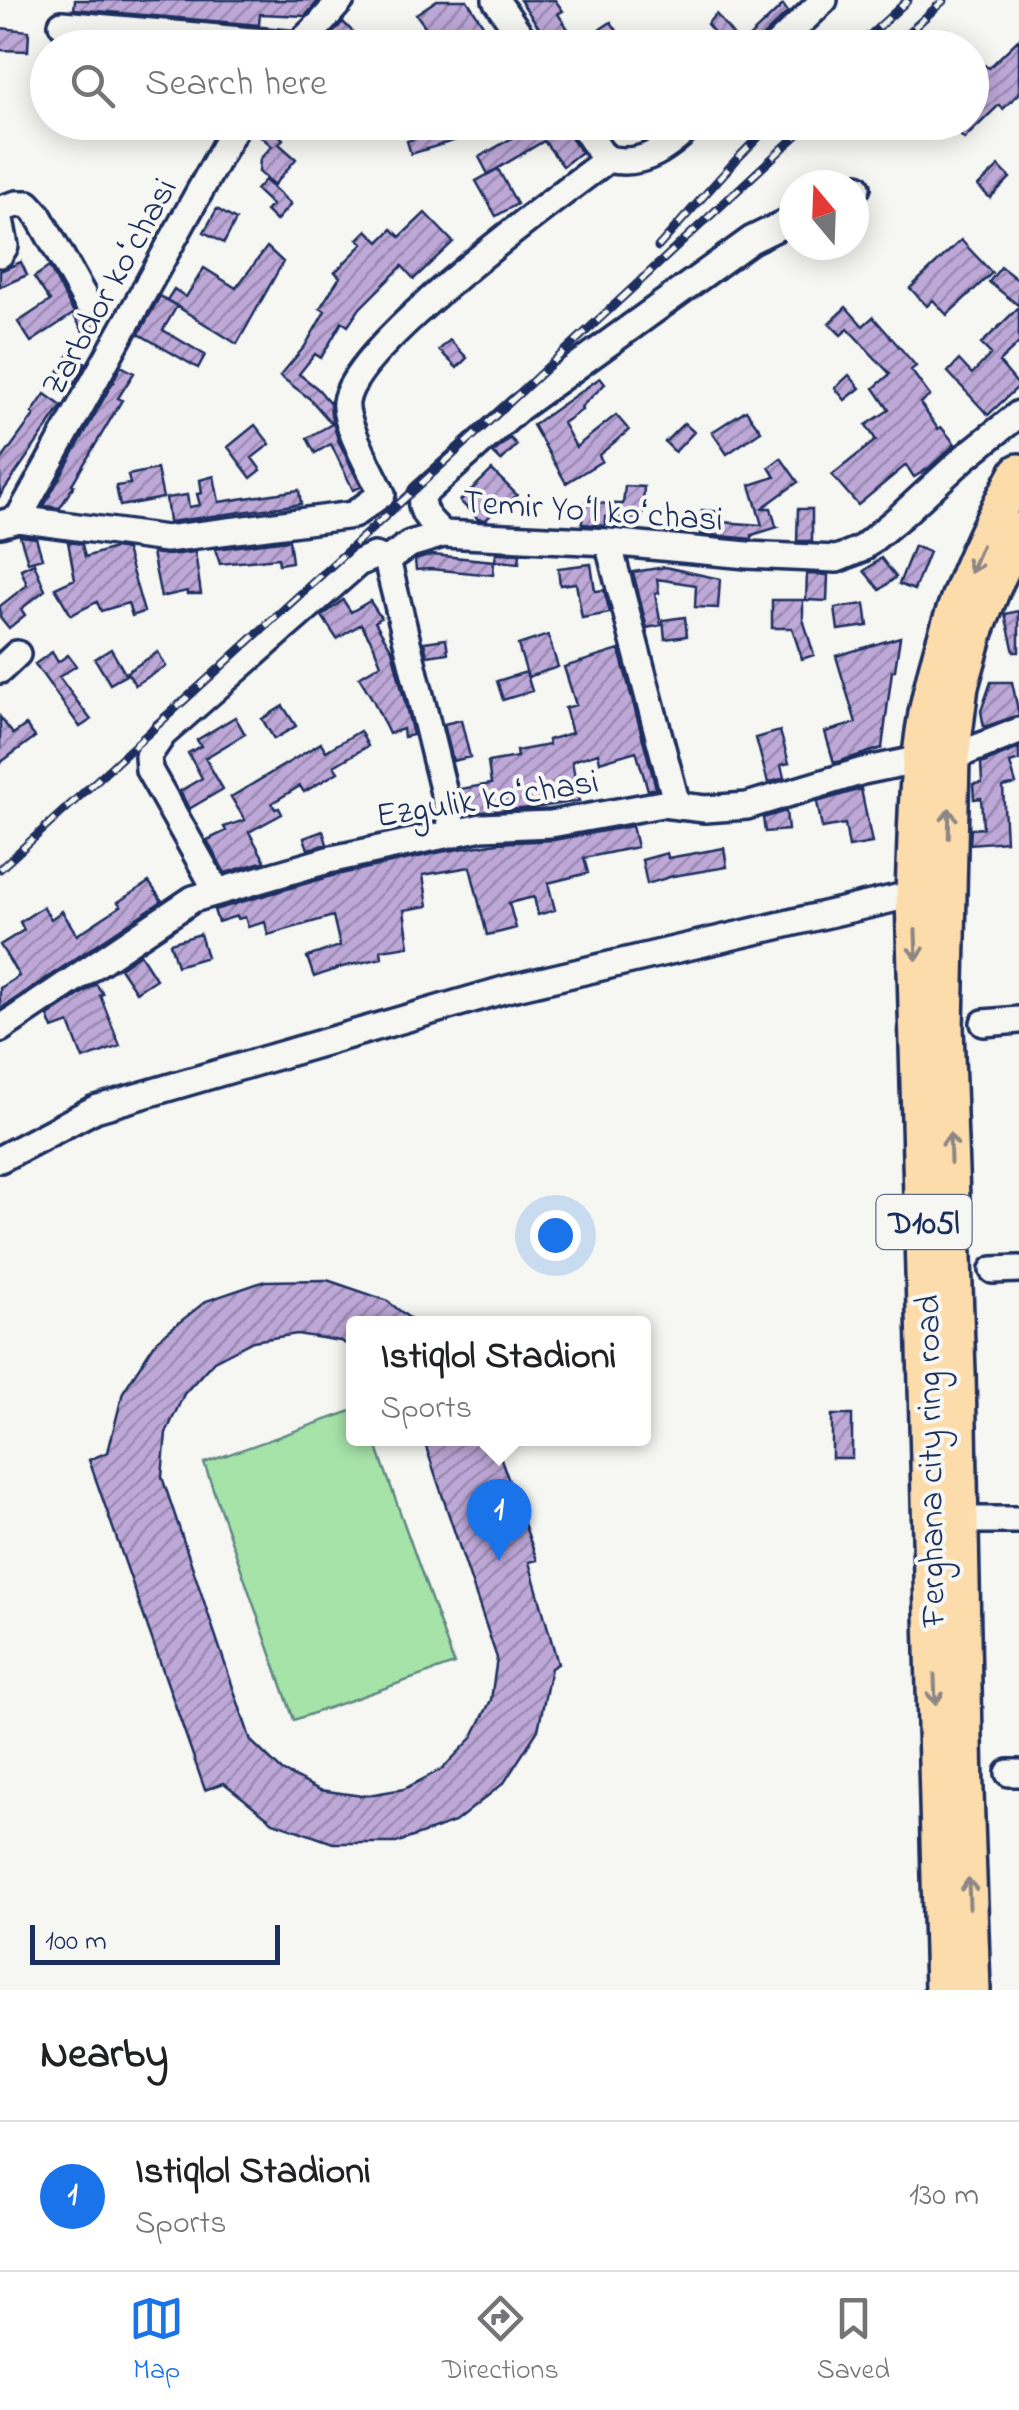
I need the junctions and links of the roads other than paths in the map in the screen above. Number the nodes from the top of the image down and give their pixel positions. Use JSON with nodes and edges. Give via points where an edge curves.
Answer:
{"nodes":[{"id":1,"x":341,"y":0,"type":"edge"},
{"id":2,"x":496,"y":0,"type":"edge"},
{"id":3,"x":824,"y":0,"type":"edge"},
{"id":4,"x":62,"y":24,"type":"dead end"},
{"id":5,"x":126,"y":30,"type":"edge"},
{"id":6,"x":314,"y":30,"type":"edge"},
{"id":7,"x":516,"y":30,"type":"edge"},
{"id":8,"x":793,"y":30,"type":"edge"},
{"id":9,"x":228,"y":140,"type":"edge"},
{"id":10,"x":593,"y":140,"type":"edge"},
{"id":11,"x":676,"y":140,"type":"edge"},
{"id":12,"x":608,"y":160,"type":"junction"},
{"id":13,"x":0,"y":209,"type":"edge"},
{"id":14,"x":0,"y":219,"type":"edge"},
{"id":15,"x":779,"y":226,"type":"edge"},
{"id":16,"x":0,"y":254,"type":"edge"},
{"id":17,"x":86,"y":301,"type":"dead end"},
{"id":18,"x":1019,"y":414,"type":"edge"},
{"id":19,"x":1019,"y":472,"type":"edge"},
{"id":20,"x":9,"y":522,"type":"edge"},
{"id":21,"x":1019,"y":531,"type":"edge"},
{"id":22,"x":443,"y":534,"type":"junction"},
{"id":23,"x":608,"y":542,"type":"junction"},
{"id":24,"x":387,"y":560,"type":"junction"},
{"id":25,"x":1019,"y":731,"type":"edge"},
{"id":26,"x":936,"y":758,"type":"junction"},
{"id":27,"x":677,"y":806,"type":"junction"},
{"id":28,"x":454,"y":834,"type":"junction"},
{"id":29,"x":217,"y":891,"type":"junction"},
{"id":30,"x":914,"y":894,"type":"junction"},
{"id":31,"x":1019,"y":1020,"type":"edge"},
{"id":32,"x":984,"y":1023,"type":"dead end"},
{"id":33,"x":0,"y":1029,"type":"edge"},
{"id":34,"x":0,"y":1160,"type":"edge"},
{"id":35,"x":960,"y":1520,"type":"junction"},
{"id":36,"x":1019,"y":1520,"type":"edge"},
{"id":37,"x":943,"y":1990,"type":"edge"},
{"id":38,"x":972,"y":1990,"type":"edge"}],
"edges":[{"from":1,"to":6,"type":"street"},
{"from":2,"to":7,"type":"street"},
{"from":3,"to":8,"type":"street"},
{"from":4,"to":5,"type":"street"},
{"from":9,"to":20,"type":"street","name":"Zarbdor koʻchasi"},
{"from":10,"to":12,"type":"street"},
{"from":11,"to":12,"type":"street","via":[[644,160]]},
{"from":12,"to":20,"type":"street","via":[[451,282],[358,376],[346,402],[350,424],[382,494],[353,516],[166,539]]},
{"from":13,"to":17,"type":"street","via":[[28,204],[38,214]]},
{"from":14,"to":16,"type":"street","via":[[6,246]]},
{"from":15,"to":22,"type":"street","name":"Temir Yoʻl koʻchasi","via":[[534,397],[422,495],[425,516]]},
{"from":18,"to":23,"type":"street","name":"Temir Yoʻl koʻchasi","via":[[861,549],[837,558]]},
{"from":19,"to":26,"type":"highway","name":"Ferghana city ring road","number":"D105l","one_way":true,"via":[[948,630],[930,696]]},
{"from":21,"to":26,"type":"highway","name":"Ferghana city ring road","number":"D105l","via":[[976,630]]},
{"from":22,"to":23,"type":"street","name":"Temir Yoʻl koʻchasi"},
{"from":22,"to":24,"type":"street"},
{"from":23,"to":27,"type":"street"},
{"from":24,"to":28,"type":"street"},
{"from":24,"to":29,"type":"street","via":[[374,556],[358,563],[164,734],[148,756]]},
{"from":25,"to":26,"type":"street","name":"Ezgulik koʻchasi"},
{"from":26,"to":27,"type":"street","name":"Ezgulik koʻchasi","via":[[747,806]]},
{"from":26,"to":30,"type":"highway","name":"Ferghana city ring road","number":"D105l"},
{"from":35,"to":26,"type":"highway","name":"Ferghana city ring road","number":"D105l","one_way":true},
{"from":27,"to":28,"type":"street","name":"Ezgulik koʻchasi"},
{"from":28,"to":29,"type":"street","name":"Ezgulik koʻchasi"},
{"from":29,"to":33,"type":"street","name":"Ezgulik koʻchasi","via":[[193,899]]},
{"from":30,"to":34,"type":"street","via":[[508,989],[228,1070],[95,1109]]},
{"from":30,"to":37,"type":"highway","name":"Ferghana city ring road","number":"D105l","one_way":true},
{"from":31,"to":32,"type":"street"},
{"from":35,"to":36,"type":"street"},
{"from":38,"to":35,"type":"highway","name":"Ferghana city ring road","number":"D105l","one_way":true}]}
